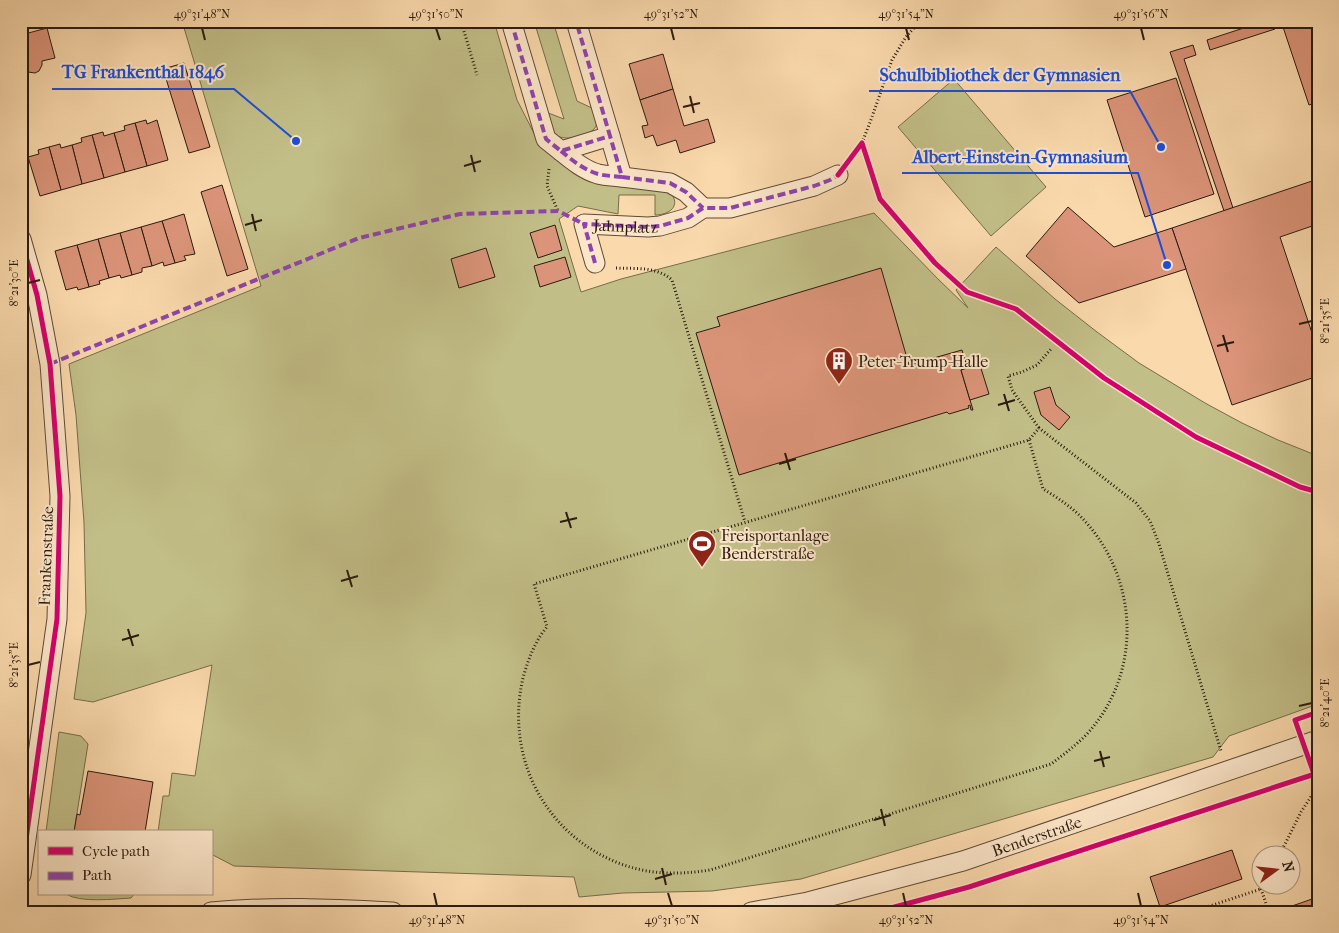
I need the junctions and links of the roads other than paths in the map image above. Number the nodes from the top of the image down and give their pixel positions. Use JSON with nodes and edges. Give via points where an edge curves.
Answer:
{"nodes":[{"id":1,"x":511,"y":21,"type":"edge"},
{"id":2,"x":576,"y":21,"type":"edge"},
{"id":3,"x":610,"y":136,"type":"junction"},
{"id":4,"x":561,"y":151,"type":"junction"},
{"id":5,"x":838,"y":175,"type":"dead end"},
{"id":6,"x":622,"y":178,"type":"junction"},
{"id":7,"x":703,"y":208,"type":"junction"},
{"id":8,"x":21,"y":239,"type":"edge"},
{"id":9,"x":595,"y":263,"type":"road end"},
{"id":10,"x":1318,"y":740,"type":"edge"},
{"id":11,"x":21,"y":874,"type":"edge"},
{"id":12,"x":211,"y":912,"type":"edge"},
{"id":13,"x":393,"y":912,"type":"edge"},
{"id":14,"x":751,"y":912,"type":"edge"}],
"edges":[{"from":1,"to":4,"type":"street","via":[[546,139]]},
{"from":2,"to":3,"type":"street"},
{"from":3,"to":4,"type":"street"},
{"from":3,"to":6,"type":"street"},
{"from":4,"to":6,"type":"street","via":[[598,174]]},
{"from":5,"to":7,"type":"street","name":"Jahnplatz","via":[[814,186],[730,208]]},
{"from":6,"to":7,"type":"street","via":[[670,183]]},
{"from":7,"to":9,"type":"street","name":"Jahnplatz","via":[[688,218],[660,226],[584,224]]},
{"from":8,"to":11,"type":"street","name":"Frankenstraße","via":[[50,364],[60,496],[57,619]]},
{"from":10,"to":14,"type":"street","name":"Benderstraße","via":[[963,861],[808,902]]},
{"from":12,"to":13,"type":"street","via":[[244,908],[311,908]]}]}
